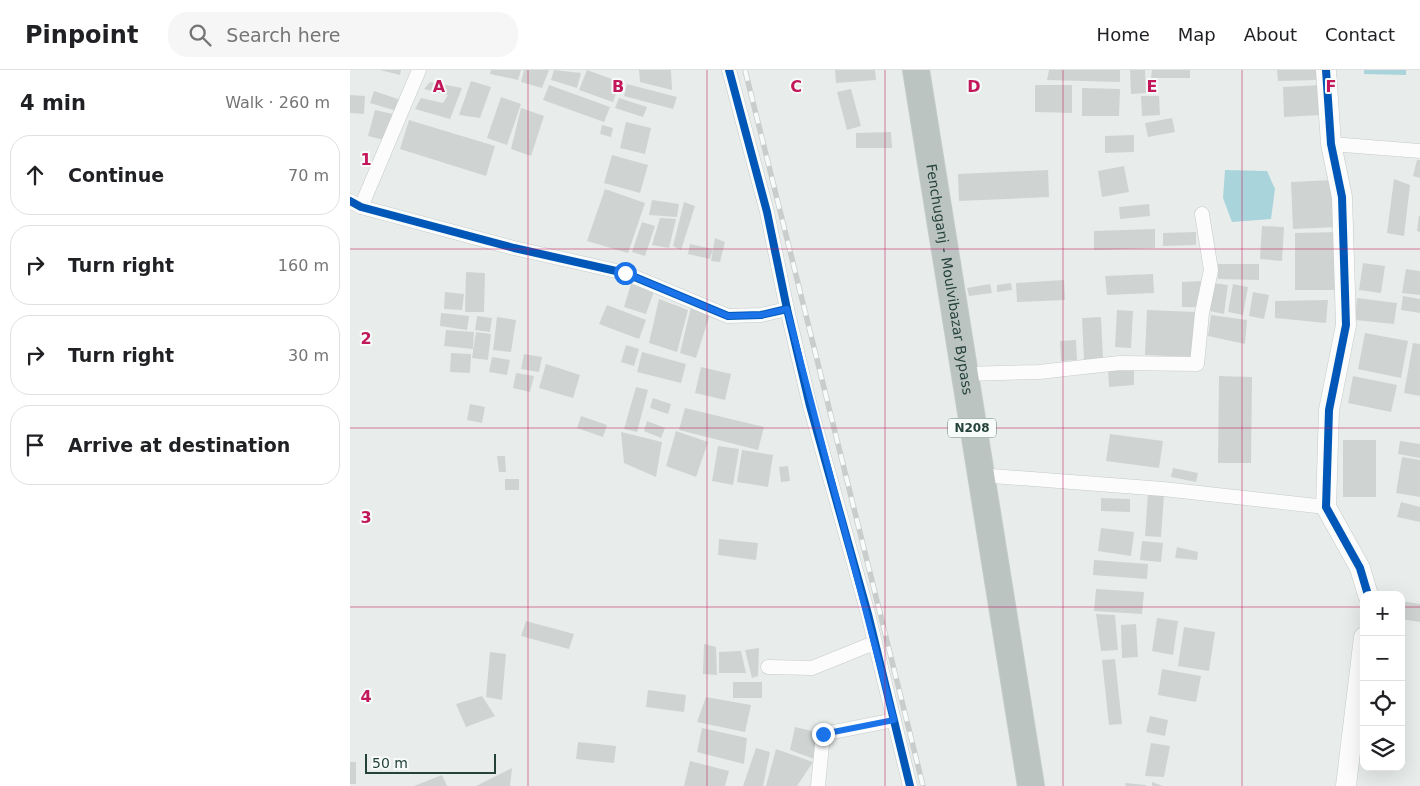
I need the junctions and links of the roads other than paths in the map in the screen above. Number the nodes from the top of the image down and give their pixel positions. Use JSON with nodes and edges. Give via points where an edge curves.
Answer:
{"nodes":[{"id":1,"x":419,"y":70,"type":"edge"},
{"id":2,"x":728,"y":70,"type":"edge"},
{"id":3,"x":916,"y":70,"type":"edge"},
{"id":4,"x":1326,"y":70,"type":"edge"},
{"id":5,"x":1331,"y":144,"type":"junction"},
{"id":6,"x":1420,"y":151,"type":"edge"},
{"id":7,"x":356,"y":204,"type":"edge"},
{"id":8,"x":1202,"y":214,"type":"dead end"},
{"id":9,"x":787,"y":309,"type":"junction"},
{"id":10,"x":963,"y":374,"type":"junction"},
{"id":11,"x":979,"y":475,"type":"junction"},
{"id":12,"x":1326,"y":507,"type":"junction"},
{"id":13,"x":1367,"y":591,"type":"edge"},
{"id":14,"x":874,"y":643,"type":"junction"},
{"id":15,"x":768,"y":667,"type":"dead end"},
{"id":16,"x":1360,"y":670,"type":"edge"},
{"id":17,"x":894,"y":720,"type":"junction"},
{"id":18,"x":818,"y":786,"type":"edge"},
{"id":19,"x":910,"y":786,"type":"edge"},
{"id":20,"x":1031,"y":786,"type":"edge"},
{"id":21,"x":1346,"y":786,"type":"edge"}],
"edges":[{"from":1,"to":7,"type":"street"},
{"from":2,"to":9,"type":"street","via":[[767,212]]},
{"from":3,"to":10,"type":"highway","name":"Fenchuganj - Moulvibazar Bypass","number":"N208"},
{"from":4,"to":5,"type":"street"},
{"from":5,"to":6,"type":"street"},
{"from":5,"to":12,"type":"street","via":[[1342,197],[1346,325],[1329,410]]},
{"from":7,"to":9,"type":"street","via":[[514,248],[625,273],[728,316],[761,315]]},
{"from":8,"to":10,"type":"street","via":[[1211,270],[1202,313],[1197,364],[1120,363],[1039,372]]},
{"from":9,"to":14,"type":"street"},
{"from":10,"to":11,"type":"highway","name":"Fenchuganj - Moulvibazar Bypass","number":"N208"},
{"from":11,"to":12,"type":"street","via":[[1163,489]]},
{"from":11,"to":20,"type":"highway","name":"Fenchuganj - Moulvibazar Bypass","number":"N208"},
{"from":12,"to":13,"type":"street","via":[[1360,568]]},
{"from":14,"to":15,"type":"street","via":[[812,668]]},
{"from":14,"to":17,"type":"street"},
{"from":16,"to":21,"type":"street"},
{"from":17,"to":18,"type":"street","via":[[823,734]]},
{"from":17,"to":19,"type":"street"}]}
